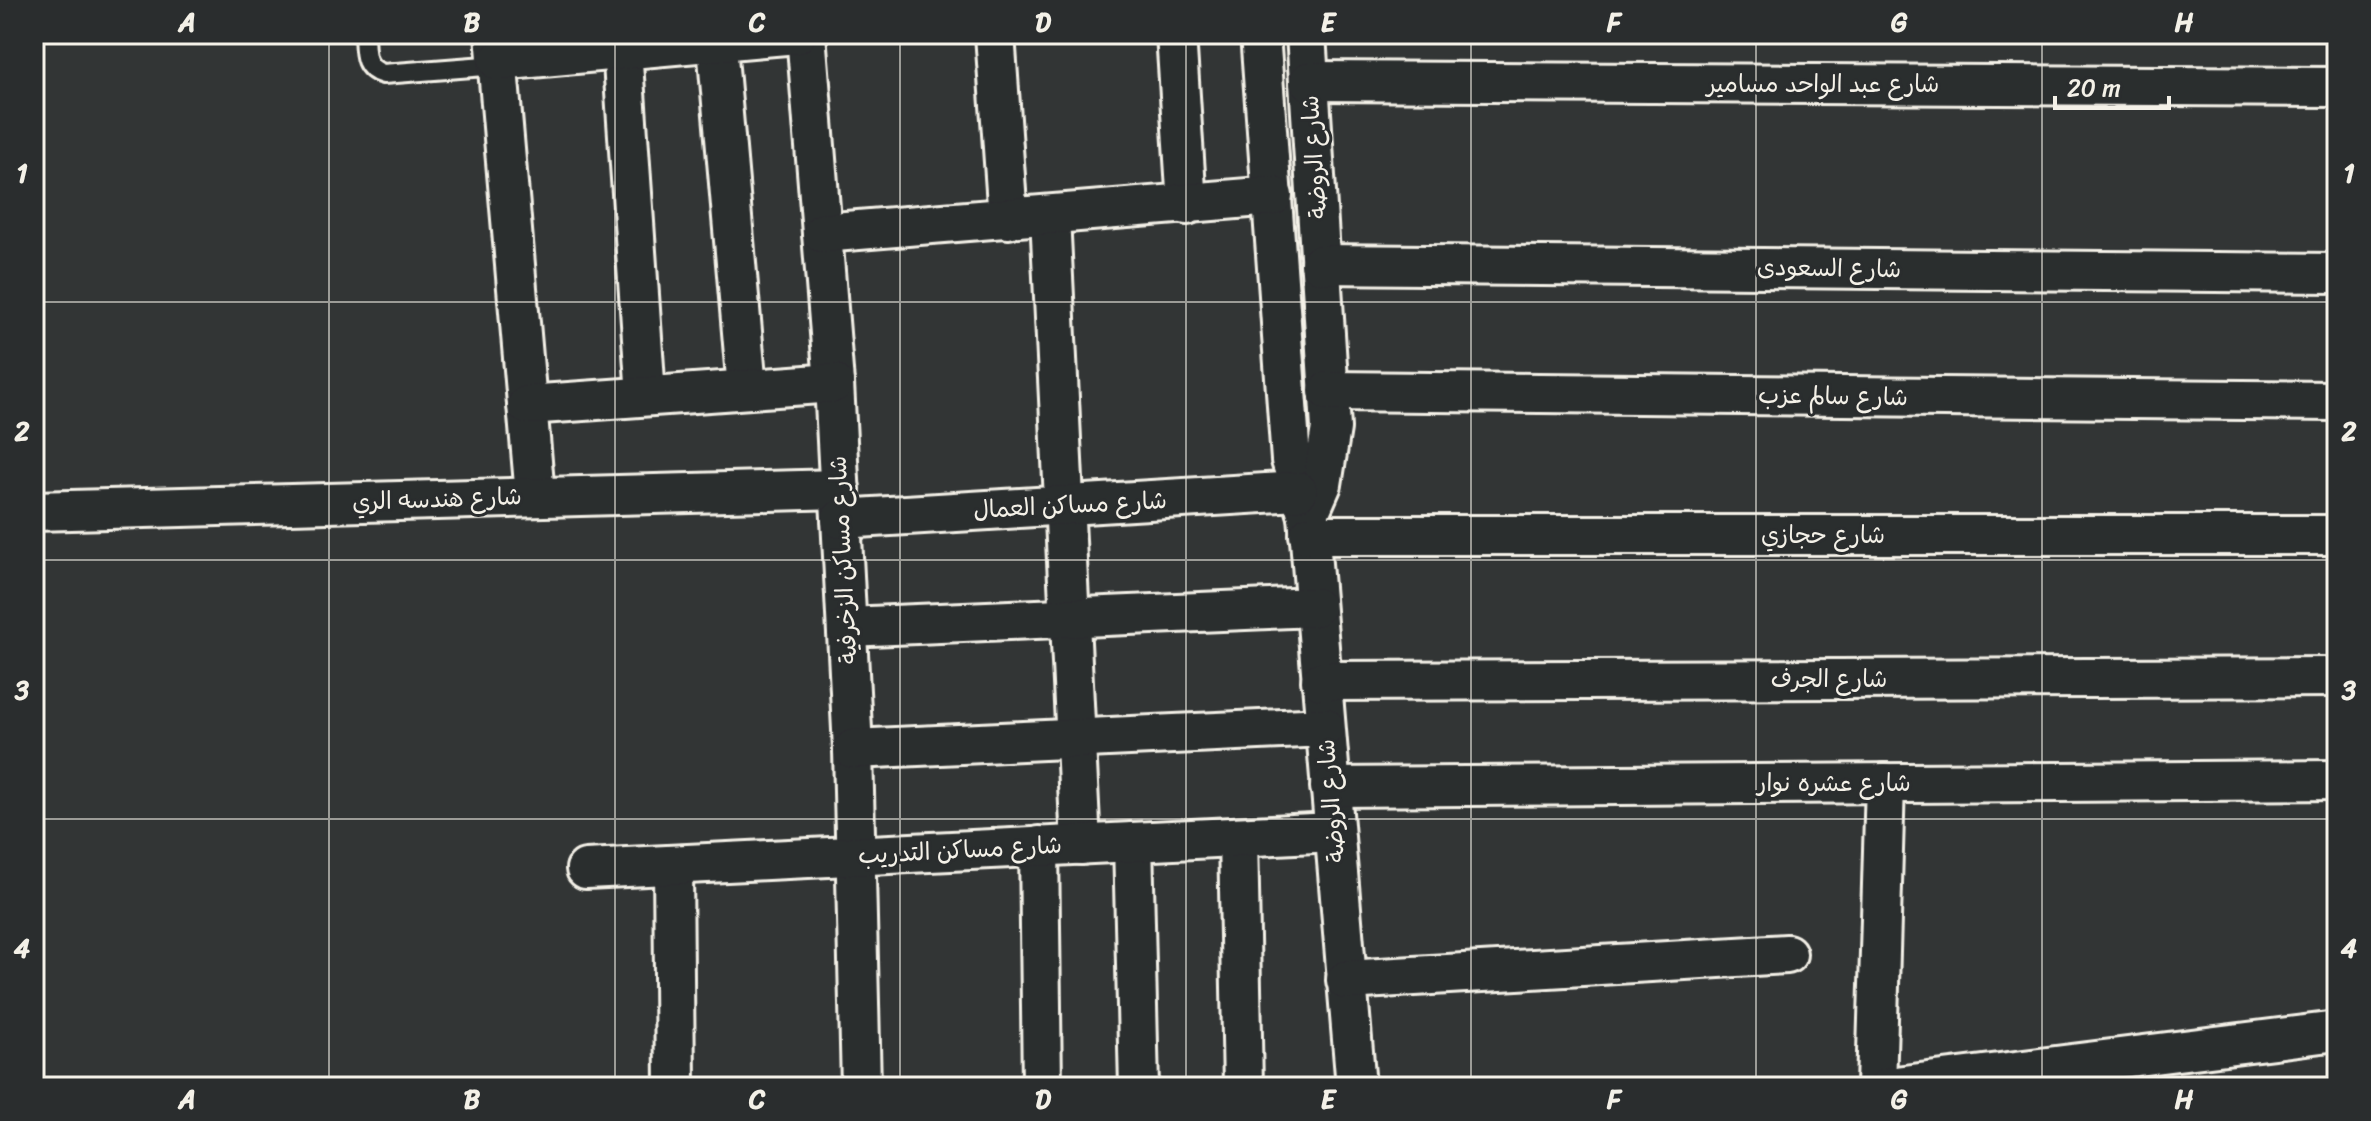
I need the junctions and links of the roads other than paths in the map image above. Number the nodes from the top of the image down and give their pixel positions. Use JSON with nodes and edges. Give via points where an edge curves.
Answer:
{"nodes":[{"id":1,"x":364,"y":34,"type":"edge"},
{"id":2,"x":797,"y":34,"type":"edge"},
{"id":3,"x":806,"y":34,"type":"edge"},
{"id":4,"x":995,"y":34,"type":"edge"},
{"id":5,"x":1176,"y":34,"type":"edge"},
{"id":6,"x":1260,"y":34,"type":"edge"},
{"id":7,"x":1306,"y":34,"type":"edge"},
{"id":8,"x":717,"y":38,"type":"edge"},
{"id":9,"x":622,"y":42,"type":"edge"},
{"id":10,"x":497,"y":53,"type":"edge"},
{"id":11,"x":1309,"y":81,"type":"junction"},
{"id":12,"x":2337,"y":87,"type":"edge"},
{"id":13,"x":1273,"y":196,"type":"junction"},
{"id":14,"x":1187,"y":205,"type":"junction"},
{"id":15,"x":1050,"y":216,"type":"junction"},
{"id":16,"x":1008,"y":219,"type":"junction"},
{"id":17,"x":822,"y":233,"type":"junction"},
{"id":18,"x":1320,"y":264,"type":"junction"},
{"id":19,"x":2337,"y":273,"type":"edge"},
{"id":20,"x":834,"y":383,"type":"junction"},
{"id":21,"x":747,"y":389,"type":"junction"},
{"id":22,"x":1328,"y":391,"type":"junction"},
{"id":23,"x":646,"y":396,"type":"junction"},
{"id":24,"x":2337,"y":401,"type":"edge"},
{"id":25,"x":527,"y":405,"type":"junction"},
{"id":26,"x":535,"y":496,"type":"junction"},
{"id":27,"x":840,"y":504,"type":"junction"},
{"id":28,"x":1064,"y":506,"type":"junction"},
{"id":29,"x":34,"y":511,"type":"edge"},
{"id":30,"x":1305,"y":514,"type":"junction"},
{"id":31,"x":2337,"y":535,"type":"edge"},
{"id":32,"x":1315,"y":607,"type":"junction"},
{"id":33,"x":1070,"y":617,"type":"junction"},
{"id":34,"x":847,"y":627,"type":"junction"},
{"id":35,"x":2337,"y":677,"type":"edge"},
{"id":36,"x":1321,"y":681,"type":"junction"},
{"id":37,"x":1325,"y":727,"type":"junction"},
{"id":38,"x":1076,"y":739,"type":"junction"},
{"id":39,"x":853,"y":749,"type":"junction"},
{"id":40,"x":2337,"y":780,"type":"edge"},
{"id":41,"x":1885,"y":783,"type":"junction"},
{"id":42,"x":1330,"y":787,"type":"junction"},
{"id":43,"x":1334,"y":832,"type":"junction"},
{"id":44,"x":1238,"y":837,"type":"junction"},
{"id":45,"x":1133,"y":842,"type":"junction"},
{"id":46,"x":1081,"y":845,"type":"junction"},
{"id":47,"x":1039,"y":846,"type":"junction"},
{"id":48,"x":856,"y":856,"type":"junction"},
{"id":49,"x":673,"y":865,"type":"junction"},
{"id":50,"x":586,"y":869,"type":"dead end"},
{"id":51,"x":1787,"y":954,"type":"dead end"},
{"id":52,"x":1346,"y":980,"type":"junction"},
{"id":53,"x":2337,"y":1031,"type":"edge"},
{"id":54,"x":675,"y":1087,"type":"edge"},
{"id":55,"x":861,"y":1087,"type":"edge"},
{"id":56,"x":1042,"y":1087,"type":"edge"},
{"id":57,"x":1139,"y":1087,"type":"edge"},
{"id":58,"x":1243,"y":1087,"type":"edge"},
{"id":59,"x":1356,"y":1087,"type":"edge"},
{"id":60,"x":1876,"y":1087,"type":"edge"},
{"id":61,"x":1888,"y":1087,"type":"edge"}],
"edges":[{"from":1,"to":10,"type":"lane","via":[[366,62],[383,74]]},
{"from":2,"to":8,"type":"street"},
{"from":3,"to":17,"type":"street","name":"شارع مساكن الزخرفية"},
{"from":4,"to":16,"type":"street"},
{"from":5,"to":14,"type":"street"},
{"from":6,"to":13,"type":"street","name":"شارع الروضة"},
{"from":7,"to":11,"type":"street","name":"شارع الروضة"},
{"from":8,"to":9,"type":"street"},
{"from":8,"to":21,"type":"street"},
{"from":9,"to":10,"type":"street"},
{"from":9,"to":23,"type":"street"},
{"from":10,"to":25,"type":"street"},
{"from":11,"to":12,"type":"street","name":"شارع عبد الواحد مسامير"},
{"from":11,"to":18,"type":"street","name":"شارع الروضة"},
{"from":13,"to":14,"type":"street"},
{"from":13,"to":30,"type":"street","name":"شارع الروضة","via":[[1291,460]]},
{"from":14,"to":15,"type":"street"},
{"from":15,"to":16,"type":"street"},
{"from":15,"to":28,"type":"street"},
{"from":16,"to":17,"type":"street"},
{"from":17,"to":20,"type":"street","name":"شارع مساكن الزخرفية"},
{"from":18,"to":19,"type":"street","name":"شارع السعودى"},
{"from":18,"to":22,"type":"street","name":"شارع الروضة"},
{"from":20,"to":21,"type":"street"},
{"from":20,"to":27,"type":"street","name":"شارع مساكن الزخرفية"},
{"from":21,"to":23,"type":"street"},
{"from":22,"to":24,"type":"street","name":"شارع سالم عزب"},
{"from":22,"to":30,"type":"street","name":"شارع الروضة","via":[[1329,456]]},
{"from":23,"to":25,"type":"street"},
{"from":25,"to":26,"type":"street"},
{"from":26,"to":27,"type":"street","name":"شارع هندسه الري"},
{"from":26,"to":29,"type":"street","name":"شارع هندسه الري"},
{"from":27,"to":28,"type":"street","name":"شارع مساكن العمال"},
{"from":27,"to":34,"type":"street","name":"شارع مساكن الزخرفية"},
{"from":28,"to":30,"type":"street","name":"شارع مساكن العمال"},
{"from":28,"to":33,"type":"street"},
{"from":30,"to":31,"type":"street","name":"شارع حجازي"},
{"from":30,"to":32,"type":"street","name":"شارع الروضة"},
{"from":32,"to":33,"type":"street"},
{"from":32,"to":36,"type":"street","name":"شارع الروضة"},
{"from":33,"to":34,"type":"street"},
{"from":33,"to":38,"type":"street"},
{"from":34,"to":39,"type":"street","name":"شارع مساكن الزخرفية"},
{"from":35,"to":36,"type":"street","name":"شارع الجرف"},
{"from":36,"to":37,"type":"street","name":"شارع الروضة"},
{"from":37,"to":38,"type":"street"},
{"from":37,"to":42,"type":"street","name":"شارع الروضة"},
{"from":38,"to":39,"type":"street"},
{"from":38,"to":46,"type":"street"},
{"from":39,"to":48,"type":"street","name":"شارع مساكن الزخرفية"},
{"from":40,"to":41,"type":"street","name":"شارع عشره نوار"},
{"from":41,"to":42,"type":"street","name":"شارع عشره نوار"},
{"from":41,"to":60,"type":"street"},
{"from":42,"to":43,"type":"street","name":"شارع الروضة"},
{"from":43,"to":44,"type":"street","name":"شارع مساكن التدريب"},
{"from":43,"to":52,"type":"street","name":"شارع الروضة"},
{"from":44,"to":45,"type":"street","name":"شارع مساكن التدريب"},
{"from":44,"to":58,"type":"street"},
{"from":45,"to":46,"type":"street","name":"شارع مساكن التدريب"},
{"from":45,"to":57,"type":"street"},
{"from":46,"to":47,"type":"street","name":"شارع مساكن التدريب"},
{"from":47,"to":48,"type":"street","name":"شارع مساكن التدريب"},
{"from":47,"to":56,"type":"street"},
{"from":48,"to":49,"type":"street","name":"شارع مساكن التدريب"},
{"from":48,"to":55,"type":"street","name":"شارع مساكن الزخرفية"},
{"from":49,"to":50,"type":"street","name":"شارع مساكن التدريب"},
{"from":49,"to":54,"type":"street"},
{"from":51,"to":52,"type":"street"},
{"from":52,"to":59,"type":"street","name":"شارع الروضة"},
{"from":53,"to":61,"type":"street"}]}
